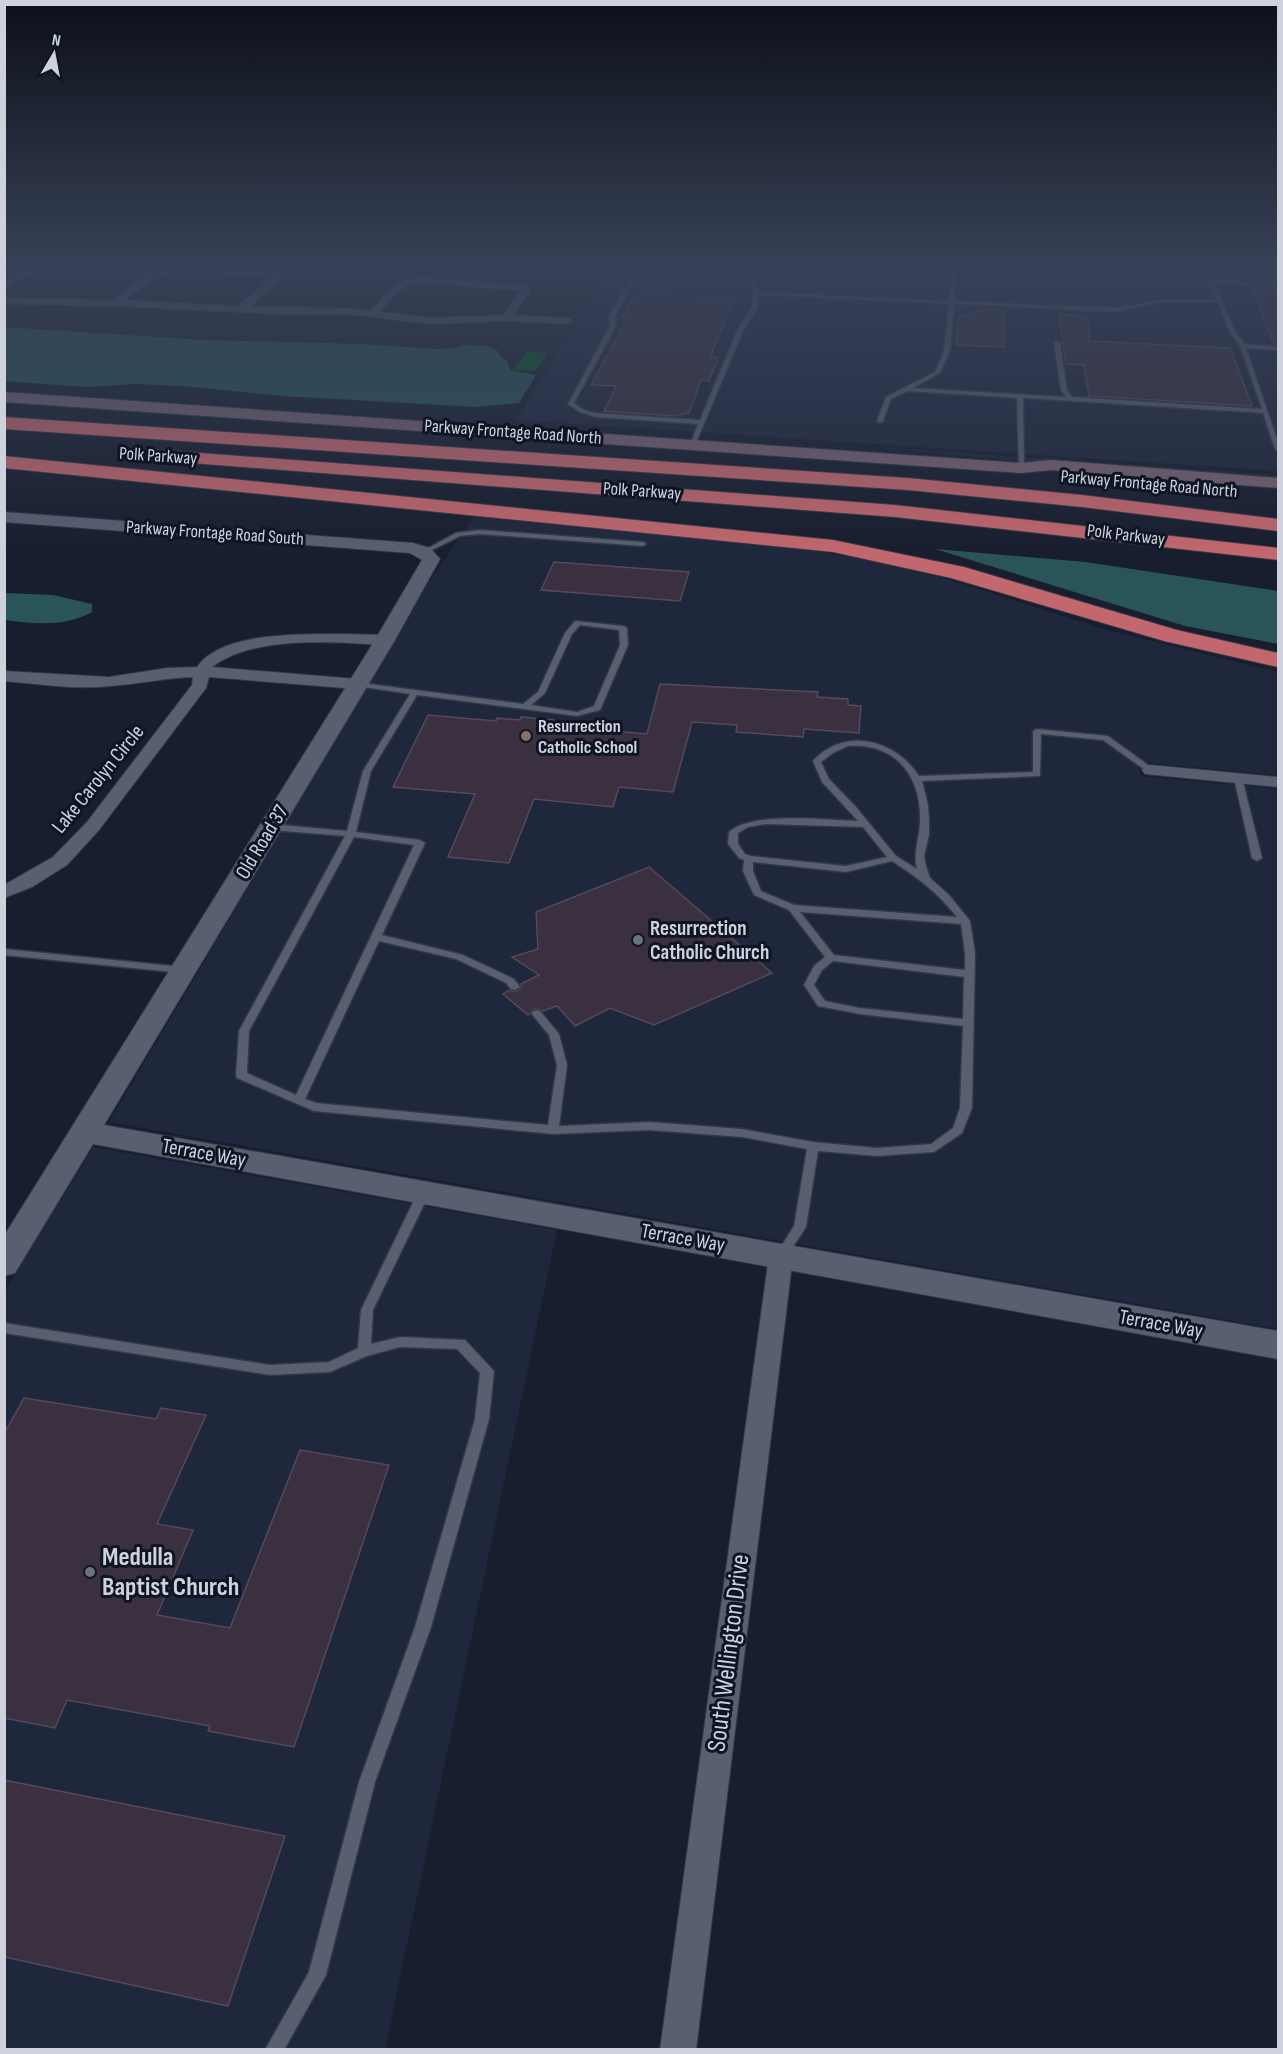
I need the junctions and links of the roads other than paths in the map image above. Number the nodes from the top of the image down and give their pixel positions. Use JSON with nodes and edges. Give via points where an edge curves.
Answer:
{"nodes":[{"id":1,"x":594,"y":361,"type":"edge"},
{"id":2,"x":727,"y":361,"type":"edge"},
{"id":3,"x":943,"y":361,"type":"edge"},
{"id":4,"x":1060,"y":361,"type":"edge"},
{"id":5,"x":1248,"y":361,"type":"edge"},
{"id":6,"x":907,"y":389,"type":"junction"},
{"id":7,"x":1020,"y":396,"type":"junction"},
{"id":8,"x":4,"y":397,"type":"edge"},
{"id":9,"x":1070,"y":399,"type":"junction"},
{"id":10,"x":1265,"y":411,"type":"junction"},
{"id":11,"x":880,"y":421,"type":"dead end"},
{"id":12,"x":701,"y":422,"type":"junction"},
{"id":13,"x":4,"y":423,"type":"edge"},
{"id":14,"x":4,"y":445,"type":"edge"},
{"id":15,"x":692,"y":445,"type":"junction"},
{"id":16,"x":1278,"y":449,"type":"edge"},
{"id":17,"x":76,"y":450,"type":"dead end"},
{"id":18,"x":124,"y":453,"type":"dead end"},
{"id":19,"x":4,"y":462,"type":"edge"},
{"id":20,"x":1021,"y":468,"type":"junction"},
{"id":21,"x":1278,"y":483,"type":"edge"},
{"id":22,"x":1278,"y":496,"type":"edge"},
{"id":23,"x":4,"y":517,"type":"edge"},
{"id":24,"x":1278,"y":525,"type":"edge"},
{"id":25,"x":643,"y":544,"type":"dead end"},
{"id":26,"x":424,"y":552,"type":"junction"},
{"id":27,"x":1278,"y":554,"type":"edge"},
{"id":28,"x":385,"y":640,"type":"junction"},
{"id":29,"x":1278,"y":660,"type":"edge"},
{"id":30,"x":202,"y":672,"type":"junction"},
{"id":31,"x":4,"y":676,"type":"edge"},
{"id":32,"x":357,"y":684,"type":"junction"},
{"id":33,"x":414,"y":693,"type":"junction"},
{"id":34,"x":524,"y":707,"type":"junction"},
{"id":35,"x":1151,"y":770,"type":"joint"},
{"id":36,"x":1238,"y":778,"type":"junction"},
{"id":37,"x":918,"y":779,"type":"junction"},
{"id":38,"x":1278,"y":782,"type":"edge"},
{"id":39,"x":863,"y":824,"type":"junction"},
{"id":40,"x":271,"y":827,"type":"junction"},
{"id":41,"x":351,"y":834,"type":"junction"},
{"id":42,"x":893,"y":858,"type":"junction"},
{"id":43,"x":1257,"y":858,"type":"dead end"},
{"id":44,"x":749,"y":859,"type":"junction"},
{"id":45,"x":926,"y":879,"type":"junction"},
{"id":46,"x":4,"y":892,"type":"edge"},
{"id":47,"x":792,"y":908,"type":"junction"},
{"id":48,"x":965,"y":921,"type":"junction"},
{"id":49,"x":377,"y":937,"type":"junction"},
{"id":50,"x":4,"y":952,"type":"edge"},
{"id":51,"x":831,"y":958,"type":"junction"},
{"id":52,"x":184,"y":971,"type":"junction"},
{"id":53,"x":969,"y":974,"type":"junction"},
{"id":54,"x":515,"y":987,"type":"dead end"},
{"id":55,"x":536,"y":1013,"type":"dead end"},
{"id":56,"x":968,"y":1023,"type":"junction"},
{"id":57,"x":299,"y":1100,"type":"junction"},
{"id":58,"x":553,"y":1130,"type":"junction"},
{"id":59,"x":87,"y":1132,"type":"junction"},
{"id":60,"x":813,"y":1146,"type":"junction"},
{"id":61,"x":424,"y":1192,"type":"junction"},
{"id":62,"x":781,"y":1256,"type":"junction"},
{"id":63,"x":4,"y":1264,"type":"edge"},
{"id":64,"x":4,"y":1328,"type":"edge"},
{"id":65,"x":1278,"y":1345,"type":"edge"},
{"id":66,"x":364,"y":1351,"type":"junction"},
{"id":67,"x":274,"y":2049,"type":"edge"},
{"id":68,"x":678,"y":2049,"type":"edge"}],
"edges":[{"from":1,"to":12,"type":"lane","via":[[571,404],[582,411]]},
{"from":2,"to":12,"type":"lane"},
{"from":3,"to":6,"type":"lane","via":[[937,373]]},
{"from":4,"to":9,"type":"lane","via":[[1064,390]]},
{"from":5,"to":10,"type":"lane"},
{"from":6,"to":7,"type":"lane"},
{"from":6,"to":11,"type":"lane","via":[[888,398]]},
{"from":7,"to":9,"type":"lane"},
{"from":7,"to":20,"type":"lane"},
{"from":8,"to":15,"type":"main road","name":"Parkway Frontage Road North"},
{"from":9,"to":10,"type":"lane"},
{"from":10,"to":16,"type":"lane"},
{"from":12,"to":15,"type":"lane"},
{"from":13,"to":24,"type":"highway","name":"Polk Parkway","via":[[908,484]]},
{"from":14,"to":17,"type":"highway"},
{"from":15,"to":20,"type":"main road","name":"Parkway Frontage Road North"},
{"from":18,"to":27,"type":"highway","name":"Polk Parkway","via":[[895,511]]},
{"from":19,"to":29,"type":"highway","via":[[833,546],[956,572],[1172,636]]},
{"from":20,"to":21,"type":"main road","name":"Parkway Frontage Road North","via":[[1051,465]]},
{"from":20,"to":22,"type":"main road","name":"Parkway Frontage Road North","via":[[1049,475]]},
{"from":23,"to":26,"type":"street","name":"Parkway Frontage Road South","via":[[401,547]]},
{"from":25,"to":26,"type":"lane","via":[[480,532],[458,534]]},
{"from":26,"to":28,"type":"street","name":"Old Road 37","via":[[431,560],[429,566]]},
{"from":28,"to":30,"type":"street","name":"Lake Carolyn Circle","via":[[336,637],[249,646],[216,655]]},
{"from":28,"to":32,"type":"street","name":"Old Road 37"},
{"from":30,"to":31,"type":"street","via":[[109,682]]},
{"from":30,"to":32,"type":"street"},
{"from":30,"to":46,"type":"street","name":"Lake Carolyn Circle","via":[[200,686],[93,826],[60,861]]},
{"from":32,"to":33,"type":"lane"},
{"from":32,"to":40,"type":"street","name":"Old Road 37"},
{"from":33,"to":34,"type":"lane"},
{"from":33,"to":41,"type":"lane","via":[[367,771]]},
{"from":34,"to":34,"type":"lane","via":[[577,714],[597,708],[624,645],[623,628],[578,623],[569,633],[541,693]]},
{"from":35,"to":36,"type":"street"},
{"from":35,"to":37,"type":"lane","via":[[1105,738],[1037,731],[1037,774]]},
{"from":36,"to":38,"type":"street"},
{"from":36,"to":43,"type":"lane"},
{"from":37,"to":39,"type":"lane","via":[[897,756],[874,746],[850,743],[830,748],[817,761],[825,780]]},
{"from":37,"to":45,"type":"lane","via":[[924,832],[919,860]]},
{"from":39,"to":42,"type":"lane"},
{"from":39,"to":44,"type":"lane","via":[[766,821],[745,825],[734,832],[733,844]]},
{"from":40,"to":41,"type":"lane"},
{"from":40,"to":52,"type":"street","name":"Old Road 37"},
{"from":41,"to":49,"type":"lane","via":[[420,843]]},
{"from":41,"to":57,"type":"lane","via":[[244,1031],[241,1076]]},
{"from":42,"to":44,"type":"lane","via":[[846,869]]},
{"from":42,"to":45,"type":"lane"},
{"from":44,"to":47,"type":"lane","via":[[748,871],[757,893]]},
{"from":45,"to":48,"type":"lane"},
{"from":47,"to":48,"type":"lane"},
{"from":47,"to":51,"type":"lane"},
{"from":48,"to":53,"type":"lane"},
{"from":49,"to":54,"type":"lane","via":[[459,957]]},
{"from":49,"to":57,"type":"lane"},
{"from":50,"to":52,"type":"lane"},
{"from":51,"to":53,"type":"lane"},
{"from":51,"to":56,"type":"lane","via":[[818,968],[809,985],[822,1004]]},
{"from":52,"to":59,"type":"street","name":"Old Road 37"},
{"from":53,"to":56,"type":"lane"},
{"from":55,"to":58,"type":"lane","via":[[554,1034],[562,1065]]},
{"from":56,"to":60,"type":"lane","via":[[966,1108],[958,1130],[934,1148],[877,1152]]},
{"from":57,"to":58,"type":"lane","via":[[314,1107]]},
{"from":58,"to":60,"type":"lane","via":[[649,1126],[742,1133]]},
{"from":59,"to":61,"type":"street","name":"Terrace Way"},
{"from":59,"to":63,"type":"street","name":"Old Road 37"},
{"from":60,"to":62,"type":"lane","via":[[800,1227]]},
{"from":61,"to":62,"type":"street","name":"Terrace Way"},
{"from":61,"to":66,"type":"lane","via":[[367,1310]]},
{"from":62,"to":65,"type":"street","name":"Terrace Way"},
{"from":62,"to":68,"type":"street","name":"South Wellington Drive"},
{"from":64,"to":66,"type":"lane","via":[[270,1370],[330,1367]]},
{"from":66,"to":67,"type":"lane","via":[[400,1342],[460,1344],[487,1371],[482,1419],[423,1627],[367,1782],[317,1975]]}]}
